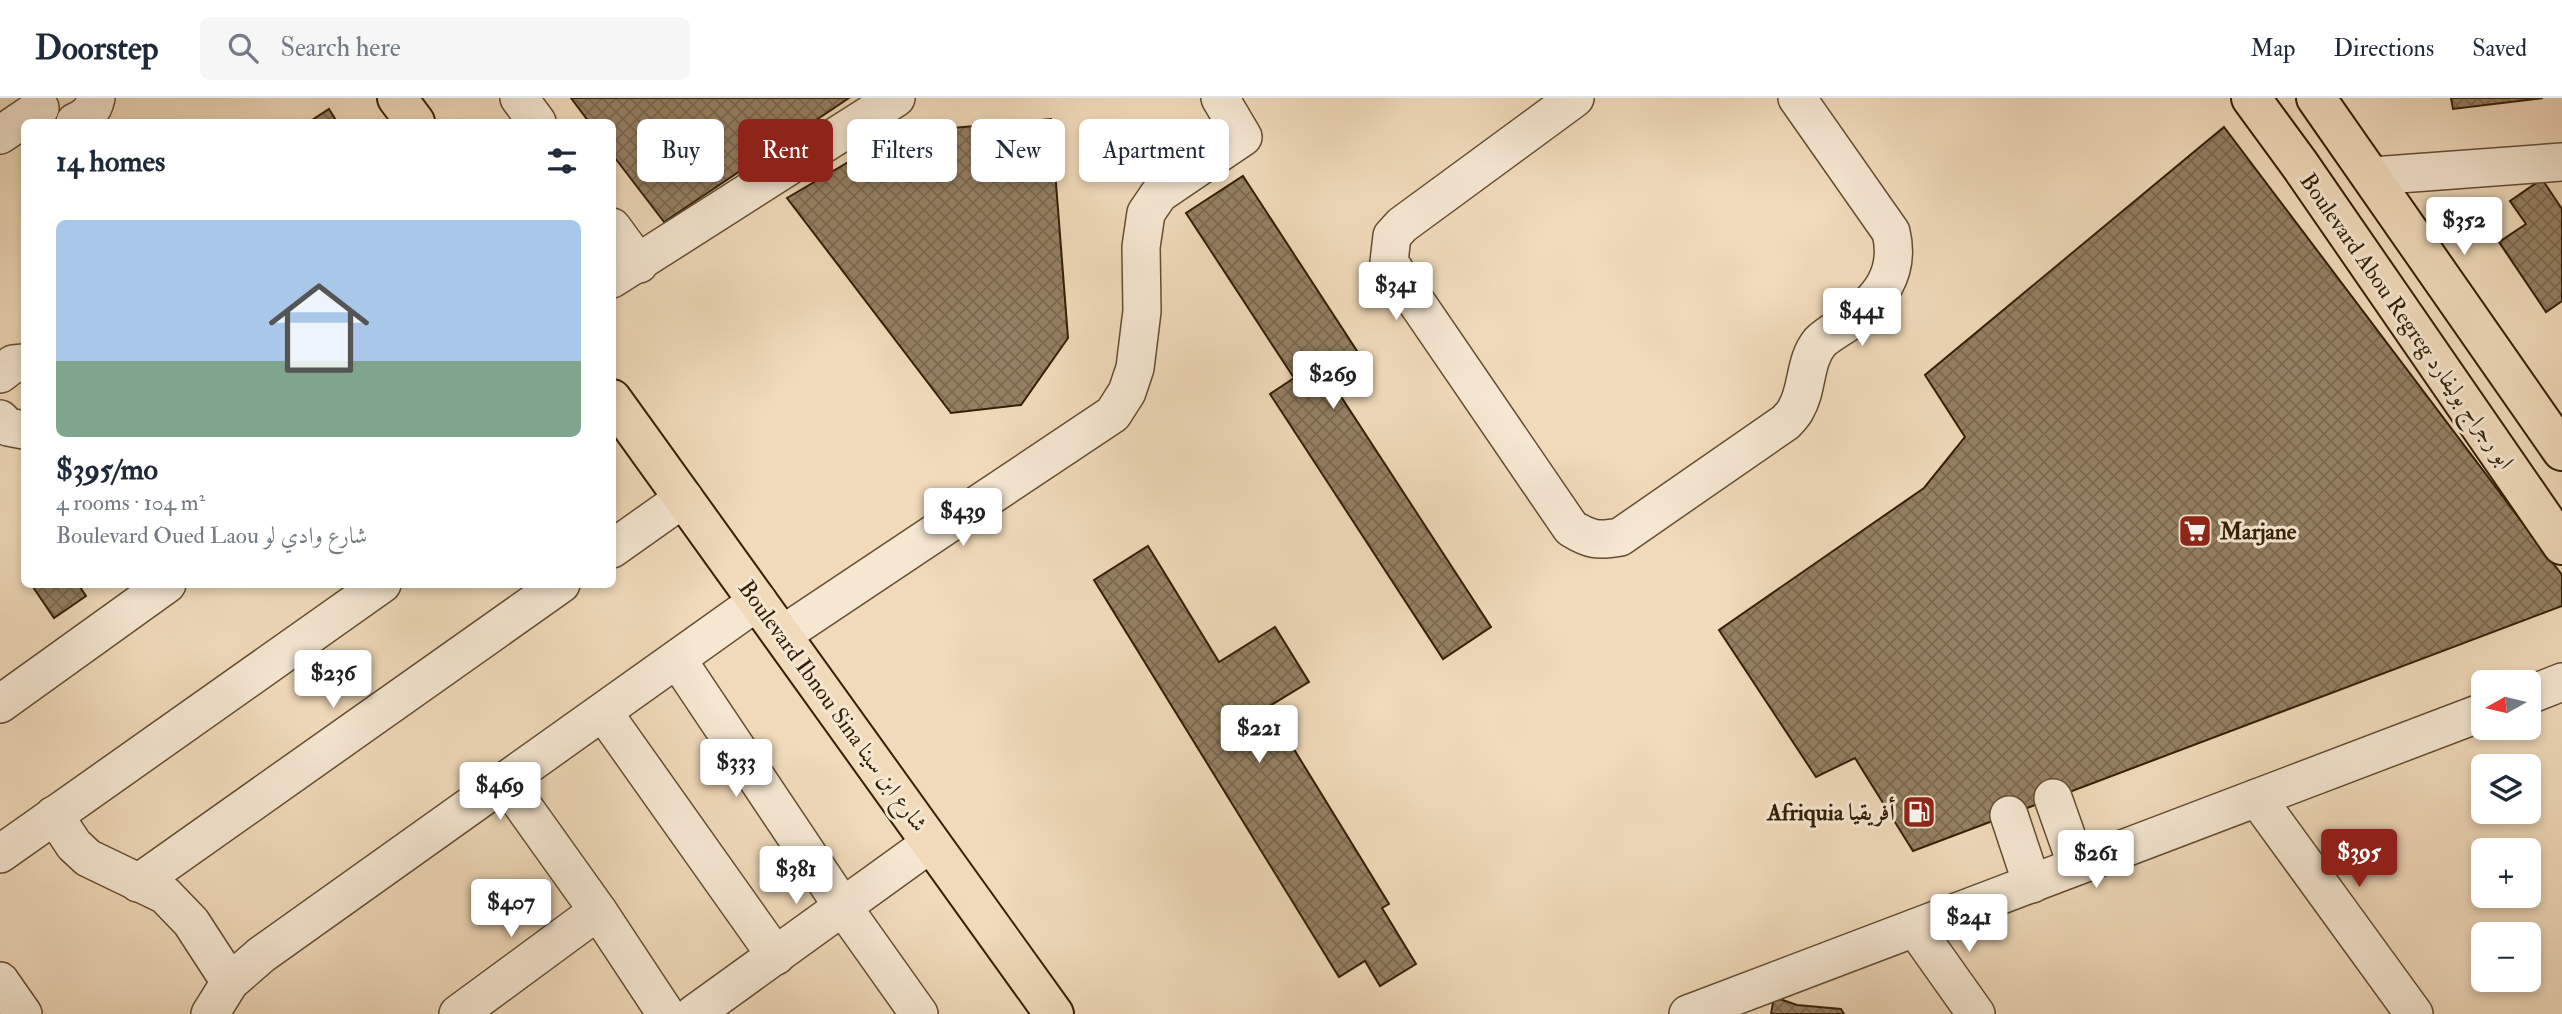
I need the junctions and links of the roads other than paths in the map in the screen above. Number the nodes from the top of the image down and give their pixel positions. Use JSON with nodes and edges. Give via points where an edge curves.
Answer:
{"nodes":[{"id":1,"x":397,"y":98,"type":"edge"},
{"id":2,"x":519,"y":98,"type":"edge"},
{"id":3,"x":896,"y":98,"type":"edge"},
{"id":4,"x":1220,"y":98,"type":"edge"},
{"id":5,"x":1575,"y":98,"type":"edge"},
{"id":6,"x":1797,"y":98,"type":"edge"},
{"id":7,"x":2251,"y":98,"type":"edge"},
{"id":8,"x":2319,"y":102,"type":"edge"},
{"id":9,"x":69,"y":113,"type":"edge"},
{"id":10,"x":50,"y":119,"type":"edge"},
{"id":11,"x":413,"y":119,"type":"edge"},
{"id":12,"x":535,"y":119,"type":"edge"},
{"id":13,"x":21,"y":128,"type":"edge"},
{"id":14,"x":2274,"y":131,"type":"junction"},
{"id":15,"x":0,"y":135,"type":"edge"},
{"id":16,"x":2562,"y":162,"type":"edge"},
{"id":17,"x":2372,"y":176,"type":"junction"},
{"id":18,"x":616,"y":240,"type":"edge"},
{"id":19,"x":626,"y":271,"type":"edge"},
{"id":20,"x":616,"y":412,"type":"edge"},
{"id":21,"x":2562,"y":451,"type":"edge"},
{"id":22,"x":684,"y":498,"type":"junction"},
{"id":23,"x":2562,"y":545,"type":"edge"},
{"id":24,"x":616,"y":546,"type":"edge"},
{"id":25,"x":163,"y":588,"type":"edge"},
{"id":26,"x":376,"y":588,"type":"edge"},
{"id":27,"x":556,"y":588,"type":"edge"},
{"id":28,"x":758,"y":601,"type":"junction"},
{"id":29,"x":782,"y":635,"type":"junction"},
{"id":30,"x":677,"y":659,"type":"junction"},
{"id":31,"x":2562,"y":682,"type":"edge"},
{"id":32,"x":2541,"y":690,"type":"edge"},
{"id":33,"x":0,"y":704,"type":"edge"},
{"id":34,"x":603,"y":712,"type":"junction"},
{"id":35,"x":2471,"y":717,"type":"edge"},
{"id":36,"x":506,"y":782,"type":"junction"},
{"id":37,"x":2053,"y":798,"type":"dead end"},
{"id":38,"x":2257,"y":798,"type":"junction"},
{"id":39,"x":2009,"y":815,"type":"dead end"},
{"id":40,"x":54,"y":816,"type":"junction"},
{"id":41,"x":931,"y":843,"type":"junction"},
{"id":42,"x":0,"y":853,"type":"edge"},
{"id":43,"x":2077,"y":866,"type":"junction"},
{"id":44,"x":138,"y":883,"type":"junction"},
{"id":45,"x":2032,"y":884,"type":"junction"},
{"id":46,"x":843,"y":907,"type":"junction"},
{"id":47,"x":598,"y":911,"type":"junction"},
{"id":48,"x":1915,"y":928,"type":"junction"},
{"id":49,"x":776,"y":957,"type":"junction"},
{"id":50,"x":0,"y":981,"type":"edge"},
{"id":51,"x":230,"y":982,"type":"junction"},
{"id":52,"x":905,"y":1009,"type":"edge"},
{"id":53,"x":23,"y":1014,"type":"edge"},
{"id":54,"x":210,"y":1014,"type":"edge"},
{"id":55,"x":458,"y":1014,"type":"edge"},
{"id":56,"x":666,"y":1014,"type":"edge"},
{"id":57,"x":694,"y":1014,"type":"edge"},
{"id":58,"x":1054,"y":1014,"type":"edge"},
{"id":59,"x":1688,"y":1014,"type":"edge"},
{"id":60,"x":1976,"y":1014,"type":"edge"},
{"id":61,"x":2414,"y":1014,"type":"edge"}],
"edges":[{"from":1,"to":11,"type":"main road"},
{"from":2,"to":12,"type":"street"},
{"from":3,"to":19,"type":"street"},
{"from":4,"to":29,"type":"street","via":[[1243,137],[1159,194],[1146,214],[1135,368],[1113,414]]},
{"from":5,"to":6,"type":"street","via":[[1402,225],[1392,236],[1389,262],[1571,528],[1587,538],[1603,540],[1620,537],[1786,422],[1797,408],[1812,355],[1821,342],[1869,307],[1891,272],[1895,249],[1891,232]]},
{"from":7,"to":14,"type":"main road","name":"Boulevard Abou Regreg ابو رجراج بوليفارد"},
{"from":8,"to":14,"type":"main road"},
{"from":8,"to":17,"type":"main road"},
{"from":9,"to":10,"type":"street"},
{"from":13,"to":15,"type":"street"},
{"from":14,"to":23,"type":"main road","name":"Boulevard Abou Regreg ابو رجراج بوليفارد"},
{"from":16,"to":17,"type":"street"},
{"from":17,"to":21,"type":"main road"},
{"from":18,"to":19,"type":"street"},
{"from":20,"to":22,"type":"main road","name":"Boulevard Ibnou Sina شارع ابن سينا"},
{"from":22,"to":24,"type":"street"},
{"from":22,"to":28,"type":"main road","name":"Boulevard Ibnou Sina شارع ابن سينا"},
{"from":25,"to":33,"type":"street"},
{"from":26,"to":40,"type":"street"},
{"from":27,"to":44,"type":"street"},
{"from":28,"to":29,"type":"main road","name":"Boulevard Ibnou Sina شارع ابن سينا"},
{"from":28,"to":30,"type":"street"},
{"from":29,"to":41,"type":"main road","name":"Boulevard Ibnou Sina شارع ابن سينا"},
{"from":30,"to":34,"type":"street"},
{"from":30,"to":46,"type":"street"},
{"from":31,"to":32,"type":"street"},
{"from":34,"to":36,"type":"street"},
{"from":34,"to":49,"type":"street"},
{"from":35,"to":38,"type":"street"},
{"from":36,"to":47,"type":"street"},
{"from":36,"to":51,"type":"street","via":[[261,955]]},
{"from":37,"to":43,"type":"street"},
{"from":38,"to":43,"type":"street"},
{"from":38,"to":61,"type":"street"},
{"from":39,"to":45,"type":"street"},
{"from":40,"to":42,"type":"street"},
{"from":40,"to":44,"type":"street","via":[[88,859]]},
{"from":41,"to":46,"type":"street"},
{"from":41,"to":58,"type":"main road","name":"Boulevard Ibnou Sina شارع ابن سينا"},
{"from":43,"to":45,"type":"street"},
{"from":44,"to":51,"type":"street","via":[[165,895],[191,922]]},
{"from":45,"to":48,"type":"street"},
{"from":46,"to":49,"type":"street"},
{"from":46,"to":52,"type":"street"},
{"from":47,"to":55,"type":"street"},
{"from":47,"to":56,"type":"street"},
{"from":48,"to":59,"type":"street"},
{"from":48,"to":60,"type":"street"},
{"from":49,"to":57,"type":"street"},
{"from":50,"to":53,"type":"street"},
{"from":51,"to":54,"type":"street"}]}
